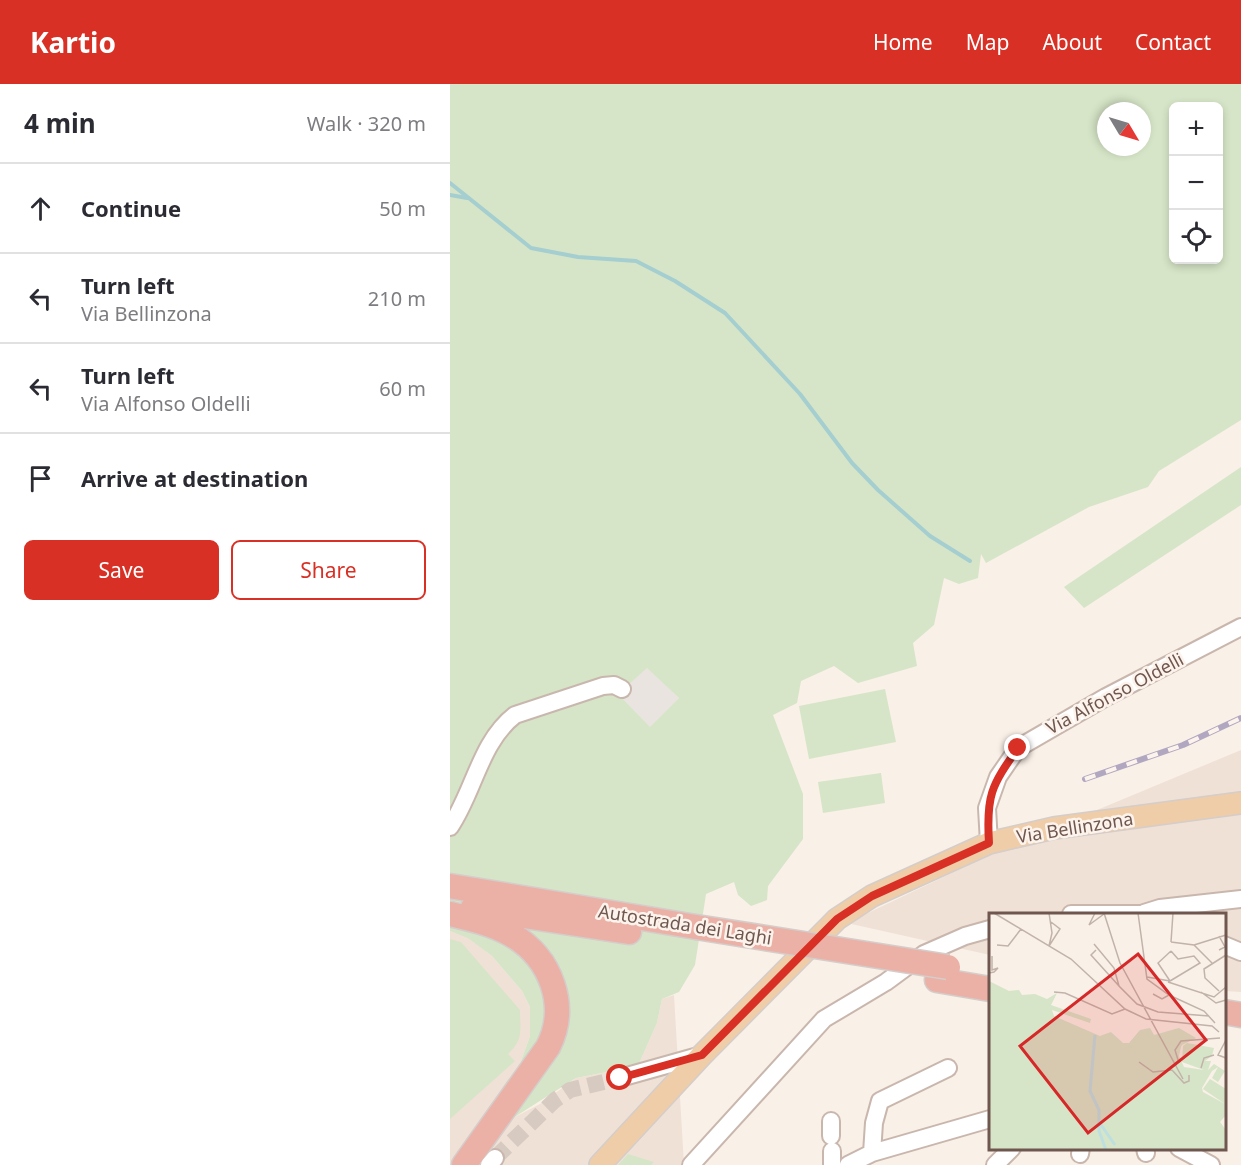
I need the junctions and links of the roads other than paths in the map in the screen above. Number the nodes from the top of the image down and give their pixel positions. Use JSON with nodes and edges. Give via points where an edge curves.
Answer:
{"nodes":[{"id":1,"x":1241,"y":627,"type":"edge"},
{"id":2,"x":622,"y":689,"type":"dead end"},
{"id":3,"x":1241,"y":803,"type":"edge"},
{"id":4,"x":450,"y":827,"type":"edge"},
{"id":5,"x":989,"y":843,"type":"junction"},
{"id":6,"x":450,"y":886,"type":"edge"},
{"id":7,"x":1241,"y":899,"type":"edge"},
{"id":8,"x":450,"y":905,"type":"edge"},
{"id":9,"x":1148,"y":913,"type":"edge"},
{"id":10,"x":450,"y":914,"type":"edge"},
{"id":11,"x":989,"y":929,"type":"edge"},
{"id":12,"x":690,"y":934,"type":"junction"},
{"id":13,"x":1226,"y":946,"type":"edge"},
{"id":14,"x":1241,"y":952,"type":"edge"},
{"id":15,"x":942,"y":974,"type":"junction"},
{"id":16,"x":989,"y":974,"type":"edge"},
{"id":17,"x":989,"y":989,"type":"edge"},
{"id":18,"x":1226,"y":1012,"type":"edge"},
{"id":19,"x":1241,"y":1015,"type":"edge"},
{"id":20,"x":1226,"y":1027,"type":"edge"},
{"id":21,"x":1241,"y":1029,"type":"edge"},
{"id":22,"x":702,"y":1055,"type":"junction"},
{"id":23,"x":948,"y":1068,"type":"dead end"},
{"id":24,"x":620,"y":1078,"type":"tunnel mouth"},
{"id":25,"x":989,"y":1119,"type":"edge"},
{"id":26,"x":1010,"y":1150,"type":"edge"},
{"id":27,"x":1181,"y":1150,"type":"edge"},
{"id":28,"x":872,"y":1153,"type":"junction"},
{"id":29,"x":464,"y":1165,"type":"edge"},
{"id":30,"x":600,"y":1165,"type":"edge"},
{"id":31,"x":691,"y":1165,"type":"edge"},
{"id":32,"x":848,"y":1165,"type":"edge"},
{"id":33,"x":995,"y":1165,"type":"edge"},
{"id":34,"x":1211,"y":1165,"type":"edge"}],
"edges":[{"from":1,"to":5,"type":"street","name":"Via Alfonso Oldelli","via":[[1018,748],[998,777],[987,808]]},
{"from":2,"to":4,"type":"street","via":[[614,685],[594,688],[515,715],[505,723]]},
{"from":3,"to":5,"type":"main road","name":"Via Bellinzona","via":[[1054,828]]},
{"from":5,"to":22,"type":"main road","name":"Via Bellinzona","via":[[872,896],[837,919]]},
{"from":6,"to":12,"type":"highway","name":"Autostrada dei Laghi"},
{"from":7,"to":9,"type":"street","via":[[1160,908]]},
{"from":8,"to":12,"type":"highway","name":"Autostrada dei Laghi"},
{"from":10,"to":29,"type":"highway","via":[[492,926],[526,945],[547,970],[557,1003],[548,1047]]},
{"from":11,"to":31,"type":"street","via":[[924,954],[886,982],[829,1015]]},
{"from":12,"to":15,"type":"highway","name":"Autostrada dei Laghi","bridge":true},
{"from":13,"to":14,"type":"street"},
{"from":15,"to":16,"type":"highway","name":"Autostrada dei Laghi"},
{"from":15,"to":17,"type":"highway","name":"Autostrada dei Laghi"},
{"from":18,"to":19,"type":"highway"},
{"from":20,"to":21,"type":"highway"},
{"from":22,"to":24,"type":"street"},
{"from":22,"to":30,"type":"main road","name":"Via Bellinzona"},
{"from":23,"to":28,"type":"street","via":[[880,1101]]},
{"from":25,"to":28,"type":"street"},
{"from":26,"to":33,"type":"street"},
{"from":27,"to":34,"type":"street"},
{"from":28,"to":32,"type":"street"}]}
